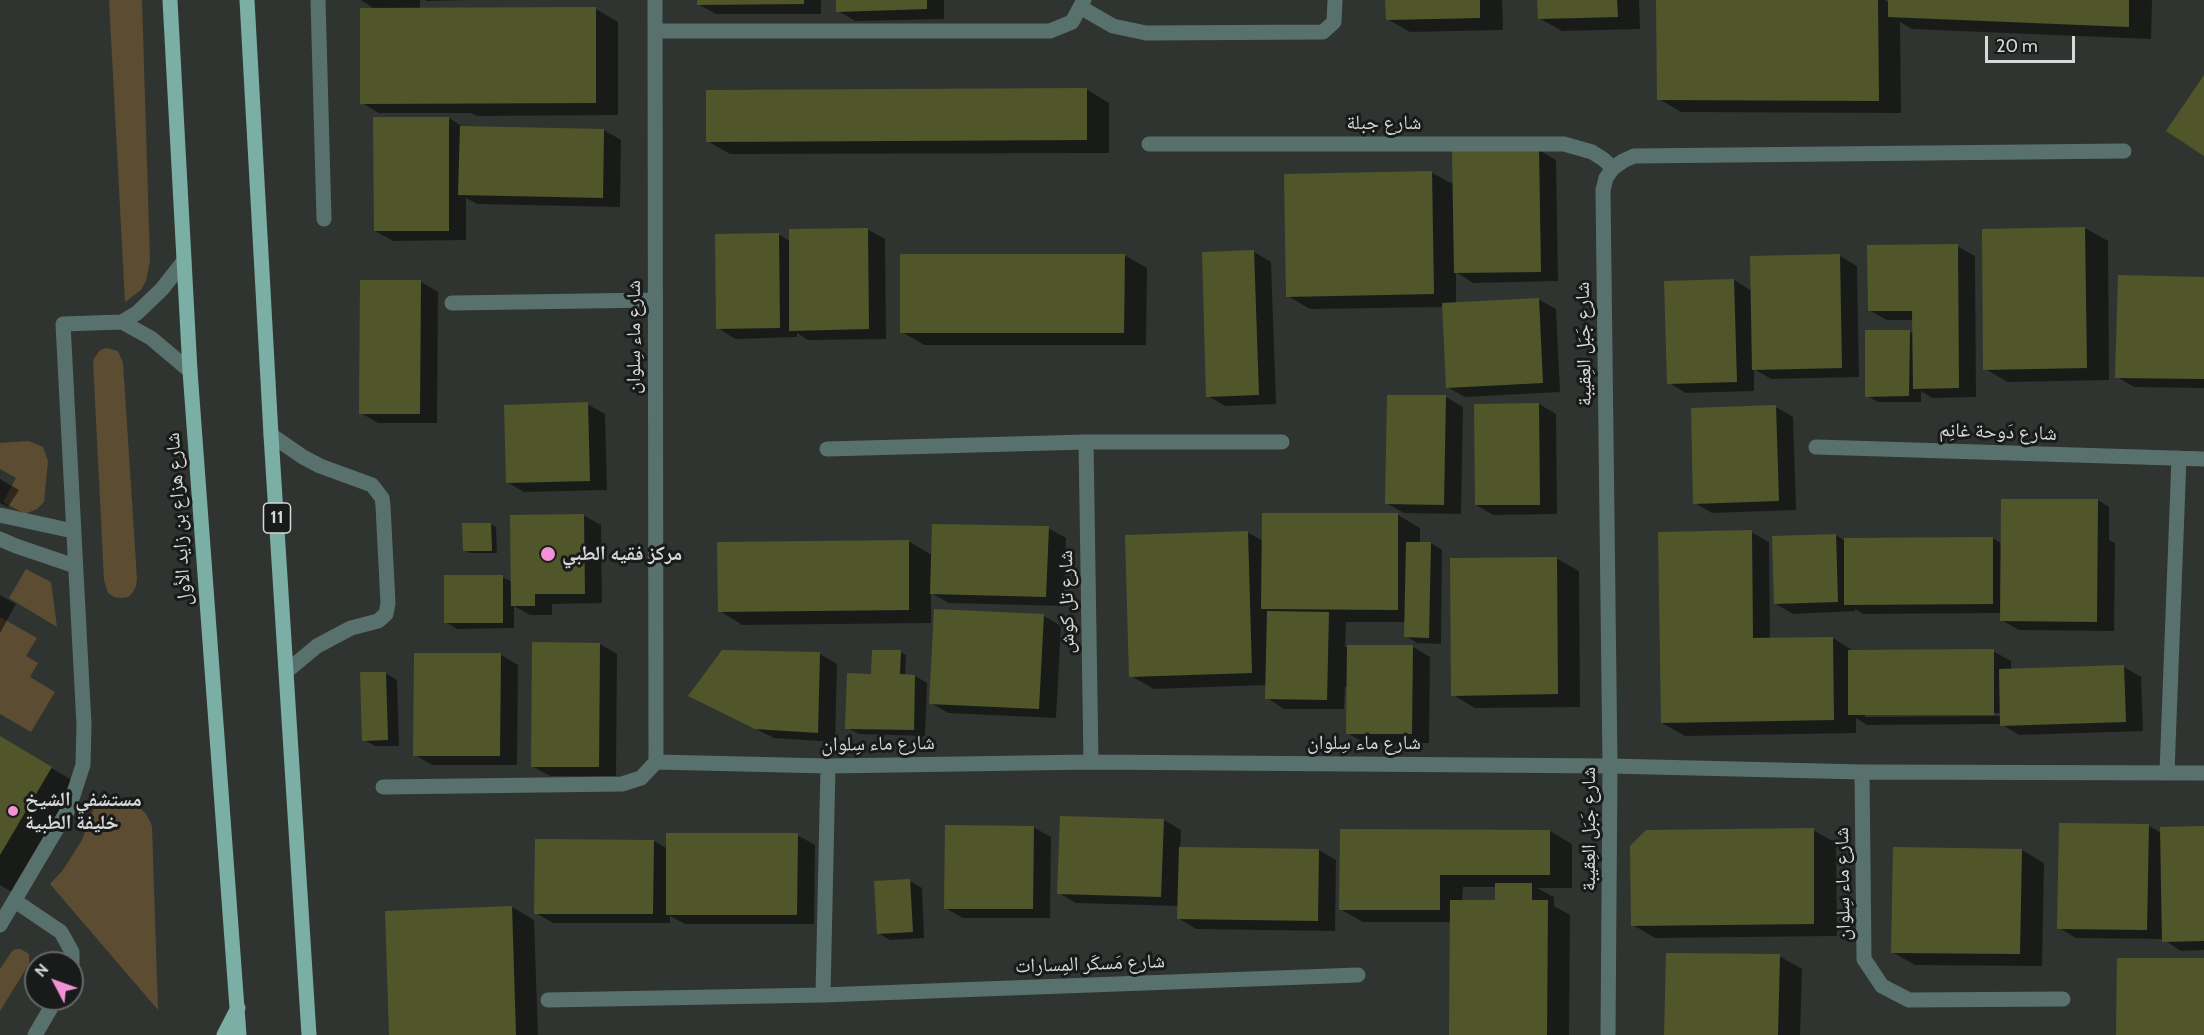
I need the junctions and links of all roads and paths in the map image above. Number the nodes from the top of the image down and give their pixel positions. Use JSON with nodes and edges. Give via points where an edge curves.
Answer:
{"nodes":[{"id":1,"x":170,"y":0,"type":"edge"},
{"id":2,"x":247,"y":0,"type":"edge"},
{"id":3,"x":318,"y":0,"type":"edge"},
{"id":4,"x":655,"y":0,"type":"edge"},
{"id":5,"x":1335,"y":0,"type":"edge"},
{"id":6,"x":1082,"y":4,"type":"edge"},
{"id":7,"x":655,"y":31,"type":"junction"},
{"id":8,"x":1149,"y":144,"type":"dead end"},
{"id":9,"x":2124,"y":151,"type":"dead end"},
{"id":10,"x":1613,"y":168,"type":"junction"},
{"id":11,"x":324,"y":219,"type":"dead end"},
{"id":12,"x":184,"y":261,"type":"junction"},
{"id":13,"x":655,"y":300,"type":"junction"},
{"id":14,"x":452,"y":303,"type":"dead end"},
{"id":15,"x":122,"y":322,"type":"junction"},
{"id":16,"x":190,"y":371,"type":"junction"},
{"id":17,"x":271,"y":435,"type":"junction"},
{"id":18,"x":1086,"y":442,"type":"junction"},
{"id":19,"x":1282,"y":442,"type":"dead end"},
{"id":20,"x":1816,"y":447,"type":"dead end"},
{"id":21,"x":827,"y":449,"type":"dead end"},
{"id":22,"x":2179,"y":458,"type":"junction"},
{"id":23,"x":2204,"y":459,"type":"edge"},
{"id":24,"x":0,"y":515,"type":"edge"},
{"id":25,"x":73,"y":531,"type":"junction"},
{"id":26,"x":0,"y":539,"type":"edge"},
{"id":27,"x":75,"y":566,"type":"junction"},
{"id":28,"x":287,"y":671,"type":"junction"},
{"id":29,"x":656,"y":762,"type":"junction"},
{"id":30,"x":1091,"y":762,"type":"junction"},
{"id":31,"x":828,"y":766,"type":"junction"},
{"id":32,"x":1610,"y":766,"type":"junction"},
{"id":33,"x":1862,"y":772,"type":"junction"},
{"id":34,"x":2168,"y":772,"type":"junction"},
{"id":35,"x":2204,"y":773,"type":"edge"},
{"id":36,"x":383,"y":787,"type":"dead end"},
{"id":37,"x":15,"y":901,"type":"junction"},
{"id":38,"x":0,"y":923,"type":"edge"},
{"id":39,"x":71,"y":951,"type":"edge"},
{"id":40,"x":1358,"y":975,"type":"dead end"},
{"id":41,"x":823,"y":995,"type":"junction"},
{"id":42,"x":2063,"y":999,"type":"dead end"},
{"id":43,"x":548,"y":1000,"type":"dead end"},
{"id":44,"x":238,"y":1008,"type":"junction"},
{"id":45,"x":49,"y":1011,"type":"edge"},
{"id":46,"x":35,"y":1035,"type":"edge"},
{"id":47,"x":224,"y":1035,"type":"edge"},
{"id":48,"x":239,"y":1035,"type":"edge"},
{"id":49,"x":309,"y":1035,"type":"edge"},
{"id":50,"x":1608,"y":1035,"type":"edge"}],
"edges":[{"from":1,"to":12,"type":"main road","name":"شارع هزاع بن زايد الأول"},
{"from":2,"to":17,"type":"main road","number":"11"},
{"from":3,"to":11,"type":"street"},
{"from":4,"to":7,"type":"street","name":"شارع ماء سِلوان"},
{"from":5,"to":6,"type":"street","via":[[1334,22],[1323,32],[1146,33],[1113,26]]},
{"from":6,"to":7,"type":"street","via":[[1072,22],[1050,31]]},
{"from":7,"to":13,"type":"street","name":"شارع ماء سِلوان"},
{"from":8,"to":10,"type":"street","name":"شارع جبلة","via":[[1564,144],[1592,152]]},
{"from":9,"to":10,"type":"street","via":[[1634,156]]},
{"from":10,"to":32,"type":"street","name":"شارع جَبَل العِقيبة","via":[[1603,190]]},
{"from":12,"to":15,"type":"street","via":[[162,289]]},
{"from":12,"to":16,"type":"main road","name":"شارع هزاع بن زايد الأول"},
{"from":13,"to":14,"type":"street"},
{"from":13,"to":29,"type":"street","name":"شارع ماء سِلوان"},
{"from":15,"to":16,"type":"street","via":[[151,338]]},
{"from":15,"to":25,"type":"street","via":[[63,324]]},
{"from":16,"to":44,"type":"main road","name":"شارع هزاع بن زايد الأول"},
{"from":17,"to":28,"type":"main road","number":"11"},
{"from":17,"to":28,"type":"street","via":[[320,466],[372,485],[382,498],[386,614],[378,621],[351,628],[317,645]]},
{"from":18,"to":19,"type":"street"},
{"from":18,"to":21,"type":"street"},
{"from":18,"to":30,"type":"street","name":"شارع تل كوش"},
{"from":20,"to":22,"type":"street","name":"شارع دَوحة غانِم"},
{"from":22,"to":23,"type":"street","name":"شارع دَوحة غانِم"},
{"from":22,"to":34,"type":"street"},
{"from":24,"to":25,"type":"street"},
{"from":25,"to":27,"type":"street"},
{"from":26,"to":27,"type":"street"},
{"from":27,"to":37,"type":"street","via":[[83,765],[69,808]]},
{"from":28,"to":49,"type":"main road","number":"11"},
{"from":29,"to":31,"type":"street","name":"شارع ماء سِلوان"},
{"from":29,"to":36,"type":"street","via":[[641,778],[622,784]]},
{"from":30,"to":31,"type":"street","name":"شارع ماء سِلوان"},
{"from":30,"to":32,"type":"street","name":"شارع ماء سِلوان"},
{"from":31,"to":41,"type":"street"},
{"from":32,"to":33,"type":"street","name":"شارع ماء سِلوان"},
{"from":32,"to":50,"type":"street","name":"شارع جَبَل العِقيبة"},
{"from":33,"to":34,"type":"street","name":"شارع ماء سِلوان"},
{"from":33,"to":42,"type":"street","name":"شارع ماء سِلوان","via":[[1864,959],[1882,986],[1909,999]]},
{"from":34,"to":35,"type":"street","name":"شارع ماء سِلوان"},
{"from":37,"to":38,"type":"street"},
{"from":37,"to":39,"type":"street","via":[[61,932]]},
{"from":40,"to":41,"type":"street","name":"شارع مَسكَر المِسارات"},
{"from":41,"to":43,"type":"street","name":"شارع مَسكَر المِسارات"},
{"from":44,"to":47,"type":"main road"},
{"from":44,"to":48,"type":"main road","name":"شارع هزاع بن زايد الأول"},
{"from":45,"to":46,"type":"street"}]}
